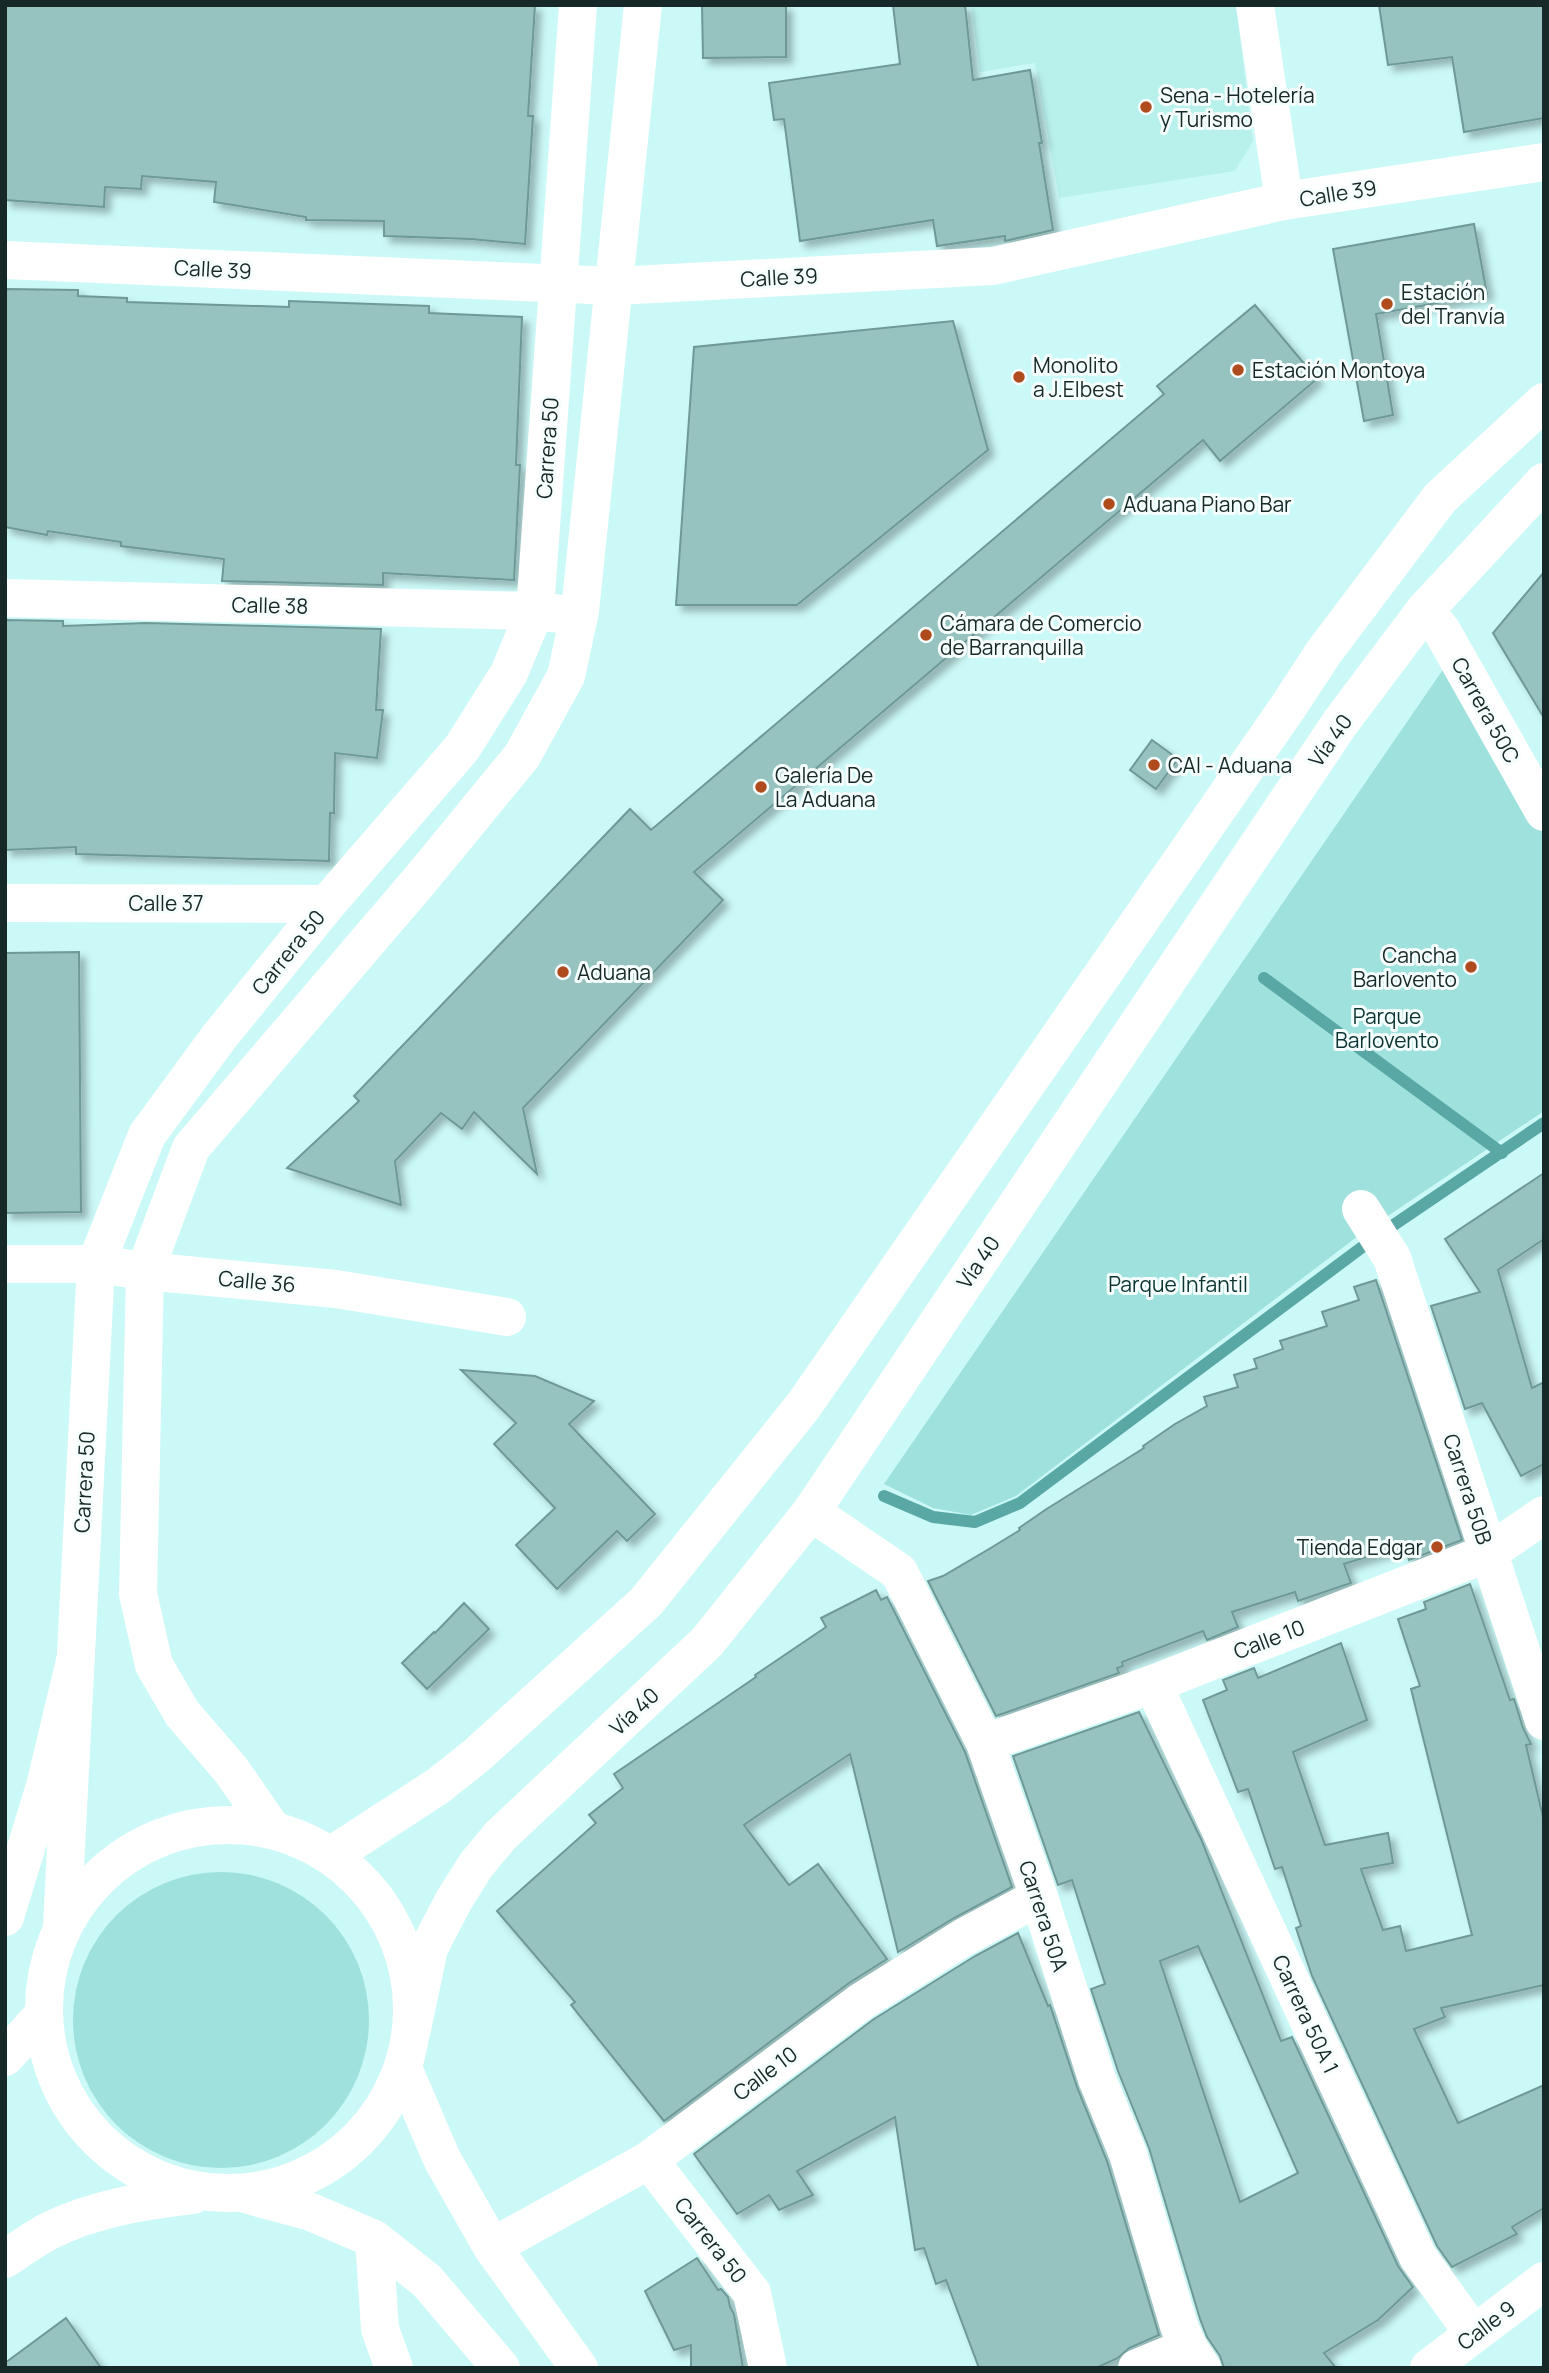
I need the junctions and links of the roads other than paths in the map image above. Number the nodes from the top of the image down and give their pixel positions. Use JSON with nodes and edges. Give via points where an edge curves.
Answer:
{"nodes":[{"id":1,"x":578,"y":5,"type":"edge"},
{"id":2,"x":643,"y":5,"type":"edge"},
{"id":3,"x":1255,"y":5,"type":"edge"},
{"id":4,"x":1544,"y":162,"type":"edge"},
{"id":5,"x":1284,"y":201,"type":"junction"},
{"id":6,"x":5,"y":260,"type":"edge"},
{"id":7,"x":559,"y":285,"type":"junction"},
{"id":8,"x":614,"y":286,"type":"junction"},
{"id":9,"x":1544,"y":402,"type":"edge"},
{"id":10,"x":1544,"y":482,"type":"edge"},
{"id":11,"x":5,"y":598,"type":"edge"},
{"id":12,"x":1425,"y":610,"type":"junction"},
{"id":13,"x":535,"y":611,"type":"junction"},
{"id":14,"x":579,"y":616,"type":"junction"},
{"id":15,"x":1544,"y":813,"type":"edge"},
{"id":16,"x":5,"y":903,"type":"edge"},
{"id":17,"x":327,"y":904,"type":"junction"},
{"id":18,"x":1361,"y":1209,"type":"dead end"},
{"id":19,"x":5,"y":1264,"type":"edge"},
{"id":20,"x":96,"y":1264,"type":"junction"},
{"id":21,"x":145,"y":1271,"type":"junction"},
{"id":22,"x":507,"y":1317,"type":"dead end"},
{"id":23,"x":811,"y":1512,"type":"junction"},
{"id":24,"x":1544,"y":1515,"type":"edge"},
{"id":25,"x":1488,"y":1553,"type":"junction"},
{"id":26,"x":76,"y":1657,"type":"junction"},
{"id":27,"x":1153,"y":1684,"type":"junction"},
{"id":28,"x":1544,"y":1721,"type":"edge"},
{"id":29,"x":985,"y":1743,"type":"junction"},
{"id":30,"x":272,"y":1829,"type":"junction"},
{"id":31,"x":332,"y":1855,"type":"junction"},
{"id":32,"x":1039,"y":1897,"type":"junction"},
{"id":33,"x":5,"y":1917,"type":"edge"},
{"id":34,"x":62,"y":1926,"type":"junction"},
{"id":35,"x":43,"y":2015,"type":"junction"},
{"id":36,"x":412,"y":2029,"type":"junction"},
{"id":37,"x":5,"y":2057,"type":"edge"},
{"id":38,"x":403,"y":2068,"type":"junction"},
{"id":39,"x":649,"y":2160,"type":"junction"},
{"id":40,"x":206,"y":2193,"type":"junction"},
{"id":41,"x":245,"y":2194,"type":"junction"},
{"id":42,"x":373,"y":2239,"type":"junction"},
{"id":43,"x":492,"y":2247,"type":"junction"},
{"id":44,"x":5,"y":2259,"type":"edge"},
{"id":45,"x":1544,"y":2281,"type":"edge"},
{"id":46,"x":1474,"y":2334,"type":"junction"},
{"id":47,"x":1195,"y":2358,"type":"edge"},
{"id":48,"x":575,"y":2361,"type":"edge"},
{"id":49,"x":391,"y":2366,"type":"edge"},
{"id":50,"x":502,"y":2368,"type":"edge"},
{"id":51,"x":768,"y":2368,"type":"edge"},
{"id":52,"x":1137,"y":2368,"type":"edge"},
{"id":53,"x":1429,"y":2368,"type":"edge"}],
"edges":[{"from":1,"to":7,"type":"main road","name":"Carrera 50"},
{"from":2,"to":8,"type":"main road"},
{"from":3,"to":5,"type":"main road"},
{"from":4,"to":5,"type":"main road","name":"Calle 39"},
{"from":5,"to":8,"type":"main road","name":"Calle 39","via":[[993,266]]},
{"from":6,"to":7,"type":"main road","name":"Calle 39"},
{"from":7,"to":8,"type":"main road","name":"Calle 39"},
{"from":7,"to":13,"type":"main road","name":"Carrera 50"},
{"from":8,"to":14,"type":"main road"},
{"from":9,"to":31,"type":"main road","via":[[1440,498],[1333,641],[804,1405],[646,1602],[477,1755]]},
{"from":10,"to":12,"type":"main road","name":"Vía 40"},
{"from":11,"to":13,"type":"main road","name":"Calle 38"},
{"from":12,"to":15,"type":"main road","name":"Carrera 50C","via":[[1443,632]]},
{"from":12,"to":23,"type":"main road","name":"Vía 40","via":[[1333,734]]},
{"from":13,"to":14,"type":"main road","name":"Calle 38"},
{"from":13,"to":17,"type":"main road","name":"Carrera 50","via":[[509,673],[462,748]]},
{"from":14,"to":21,"type":"main road","via":[[566,676],[523,756],[191,1149]]},
{"from":16,"to":17,"type":"main road","name":"Calle 37"},
{"from":17,"to":20,"type":"main road","name":"Carrera 50","via":[[147,1135]]},
{"from":18,"to":25,"type":"main road","name":"Carrera 50B","via":[[1390,1253]]},
{"from":19,"to":20,"type":"main road","name":"Calle 36"},
{"from":20,"to":21,"type":"main road","name":"Calle 36"},
{"from":20,"to":26,"type":"main road","name":"Carrera 50"},
{"from":21,"to":22,"type":"main road","name":"Calle 36","via":[[336,1289]]},
{"from":21,"to":30,"type":"main road","via":[[138,1594],[154,1665],[182,1713],[231,1770]]},
{"from":23,"to":29,"type":"main road","name":"Carrera 50A","via":[[899,1572]]},
{"from":23,"to":36,"type":"main road","name":"Vía 40","via":[[708,1643],[500,1836],[476,1865],[429,1948]]},
{"from":24,"to":25,"type":"main road","name":"Calle 10"},
{"from":25,"to":27,"type":"main road","name":"Calle 10"},
{"from":25,"to":28,"type":"main road","name":"Carrera 50B"},
{"from":26,"to":33,"type":"main road","via":[[45,1786]]},
{"from":26,"to":34,"type":"main road","name":"Carrera 50"},
{"from":27,"to":29,"type":"main road","name":"Calle 10"},
{"from":27,"to":46,"type":"main road","name":"Carrera 50A 1","via":[[1418,2258]]},
{"from":29,"to":32,"type":"main road","name":"Carrera 50A"},
{"from":30,"to":31,"type":"main road"},
{"from":30,"to":34,"type":"main road","via":[[222,1823],[162,1836],[128,1852],[90,1884]]},
{"from":31,"to":36,"type":"main road","via":[[369,1889],[396,1931],[410,1979]]},
{"from":32,"to":39,"type":"main road","name":"Calle 10","via":[[964,1937],[862,2001]]},
{"from":32,"to":47,"type":"main road","name":"Carrera 50A","via":[[1097,2079],[1128,2154],[1179,2326]]},
{"from":34,"to":35,"type":"main road","via":[[47,1969]]},
{"from":35,"to":37,"type":"main road"},
{"from":35,"to":40,"type":"main road","via":[[53,2067],[75,2114],[111,2152],[156,2180]]},
{"from":36,"to":38,"type":"main road"},
{"from":38,"to":41,"type":"main road","via":[[385,2107],[359,2140],[325,2167],[287,2185]]},
{"from":38,"to":43,"type":"main road","via":[[442,2159]]},
{"from":39,"to":43,"type":"main road","name":"Calle 10"},
{"from":39,"to":51,"type":"main road","name":"Carrera 50","via":[[752,2293]]},
{"from":40,"to":41,"type":"main road"},
{"from":40,"to":44,"type":"main road","via":[[96,2212],[50,2230]]},
{"from":41,"to":42,"type":"main road","via":[[311,2212]]},
{"from":42,"to":49,"type":"main road","via":[[380,2329]]},
{"from":42,"to":50,"type":"main road","via":[[427,2281]]},
{"from":43,"to":48,"type":"main road"},
{"from":45,"to":46,"type":"main road","name":"Calle 9"},
{"from":46,"to":53,"type":"main road","name":"Calle 9"},
{"from":47,"to":52,"type":"main road"}]}
